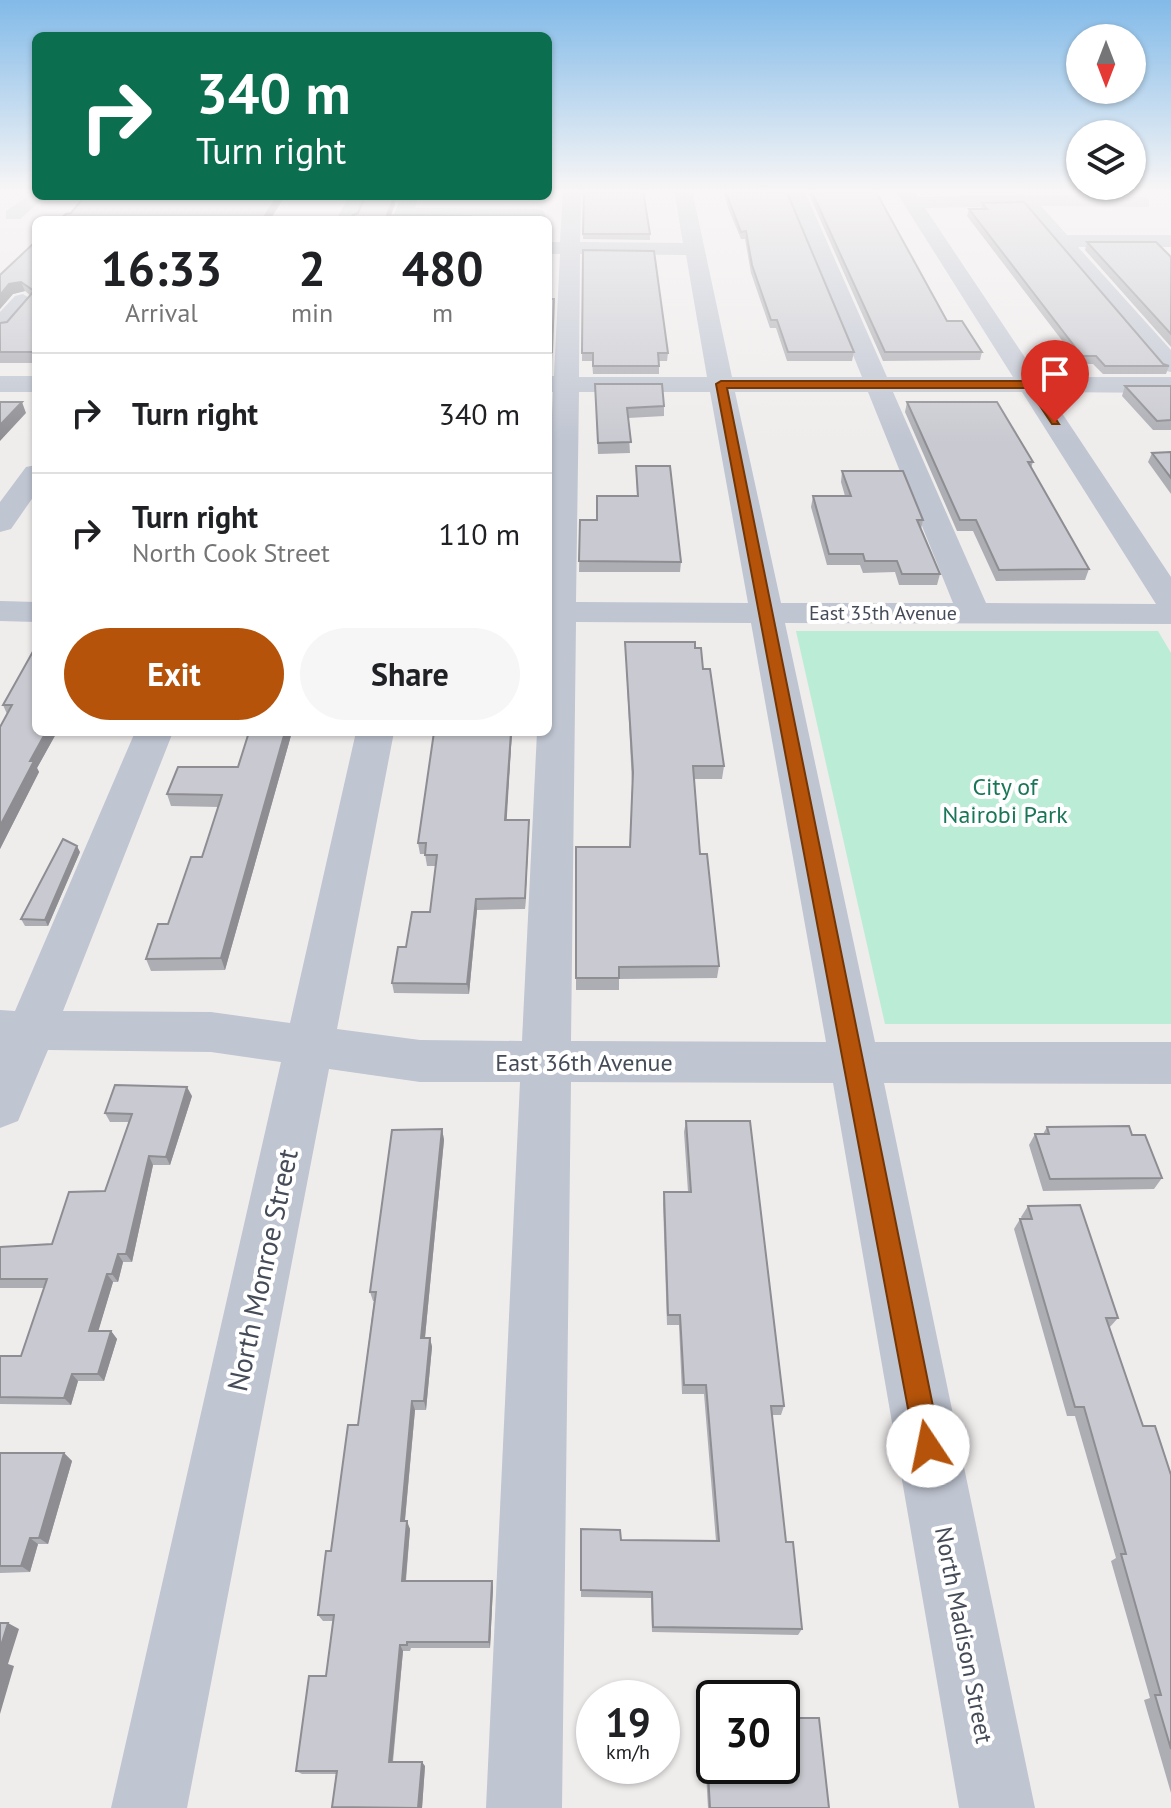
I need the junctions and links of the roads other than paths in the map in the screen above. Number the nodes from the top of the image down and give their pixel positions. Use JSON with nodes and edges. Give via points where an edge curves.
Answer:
{"nodes":[{"id":1,"x":554,"y":274,"type":"edge"},
{"id":2,"x":701,"y":274,"type":"edge"},
{"id":3,"x":831,"y":274,"type":"edge"},
{"id":4,"x":959,"y":274,"type":"edge"},
{"id":5,"x":1091,"y":274,"type":"edge"},
{"id":6,"x":23,"y":301,"type":"edge"},
{"id":7,"x":0,"y":325,"type":"edge"},
{"id":8,"x":1171,"y":365,"type":"edge"},
{"id":9,"x":0,"y":384,"type":"edge"},
{"id":10,"x":32,"y":384,"type":"edge"},
{"id":11,"x":557,"y":384,"type":"edge"},
{"id":12,"x":721,"y":384,"type":"junction"},
{"id":13,"x":878,"y":385,"type":"junction"},
{"id":14,"x":1031,"y":385,"type":"junction"},
{"id":15,"x":1171,"y":385,"type":"edge"},
{"id":16,"x":32,"y":479,"type":"edge"},
{"id":17,"x":0,"y":523,"type":"edge"},
{"id":18,"x":1171,"y":602,"type":"edge"},
{"id":19,"x":554,"y":612,"type":"edge"},
{"id":20,"x":767,"y":613,"type":"junction"},
{"id":21,"x":974,"y":613,"type":"junction"},
{"id":22,"x":1171,"y":614,"type":"edge"},
{"id":23,"x":552,"y":694,"type":"edge"},
{"id":24,"x":152,"y":736,"type":"edge"},
{"id":25,"x":374,"y":736,"type":"edge"},
{"id":26,"x":551,"y":736,"type":"edge"},
{"id":27,"x":16,"y":1030,"type":"edge"},
{"id":28,"x":310,"y":1046,"type":"junction"},
{"id":29,"x":543,"y":1062,"type":"junction"},
{"id":30,"x":855,"y":1064,"type":"junction"},
{"id":31,"x":1167,"y":1073,"type":"edge"},
{"id":32,"x":0,"y":1106,"type":"edge"},
{"id":33,"x":149,"y":1808,"type":"edge"},
{"id":34,"x":524,"y":1808,"type":"edge"},
{"id":35,"x":997,"y":1808,"type":"edge"}],
"edges":[{"from":1,"to":11,"type":"street"},
{"from":2,"to":12,"type":"street","name":"North Madison Street"},
{"from":3,"to":13,"type":"street"},
{"from":4,"to":14,"type":"street"},
{"from":5,"to":8,"type":"street"},
{"from":6,"to":7,"type":"street"},
{"from":9,"to":10,"type":"street"},
{"from":11,"to":12,"type":"street"},
{"from":11,"to":19,"type":"street"},
{"from":12,"to":13,"type":"street"},
{"from":12,"to":20,"type":"street","name":"North Madison Street"},
{"from":13,"to":14,"type":"street"},
{"from":13,"to":21,"type":"street"},
{"from":14,"to":15,"type":"street"},
{"from":14,"to":18,"type":"street"},
{"from":16,"to":17,"type":"street"},
{"from":19,"to":20,"type":"street","name":"East 35th Avenue"},
{"from":19,"to":23,"type":"street"},
{"from":20,"to":21,"type":"street","name":"East 35th Avenue"},
{"from":20,"to":30,"type":"street","name":"North Madison Street"},
{"from":21,"to":22,"type":"street","name":"East 35th Avenue"},
{"from":24,"to":27,"type":"street"},
{"from":25,"to":28,"type":"street","name":"North Monroe Street"},
{"from":26,"to":29,"type":"street"},
{"from":27,"to":28,"type":"street","name":"East 36th Avenue","via":[[211,1032]]},
{"from":27,"to":32,"type":"street"},
{"from":28,"to":29,"type":"street","name":"East 36th Avenue","via":[[420,1061]]},
{"from":28,"to":33,"type":"street","name":"North Monroe Street"},
{"from":29,"to":30,"type":"street","name":"East 36th Avenue"},
{"from":29,"to":34,"type":"street"},
{"from":30,"to":31,"type":"street","name":"East 36th Avenue"},
{"from":30,"to":35,"type":"street","name":"North Madison Street"}]}
